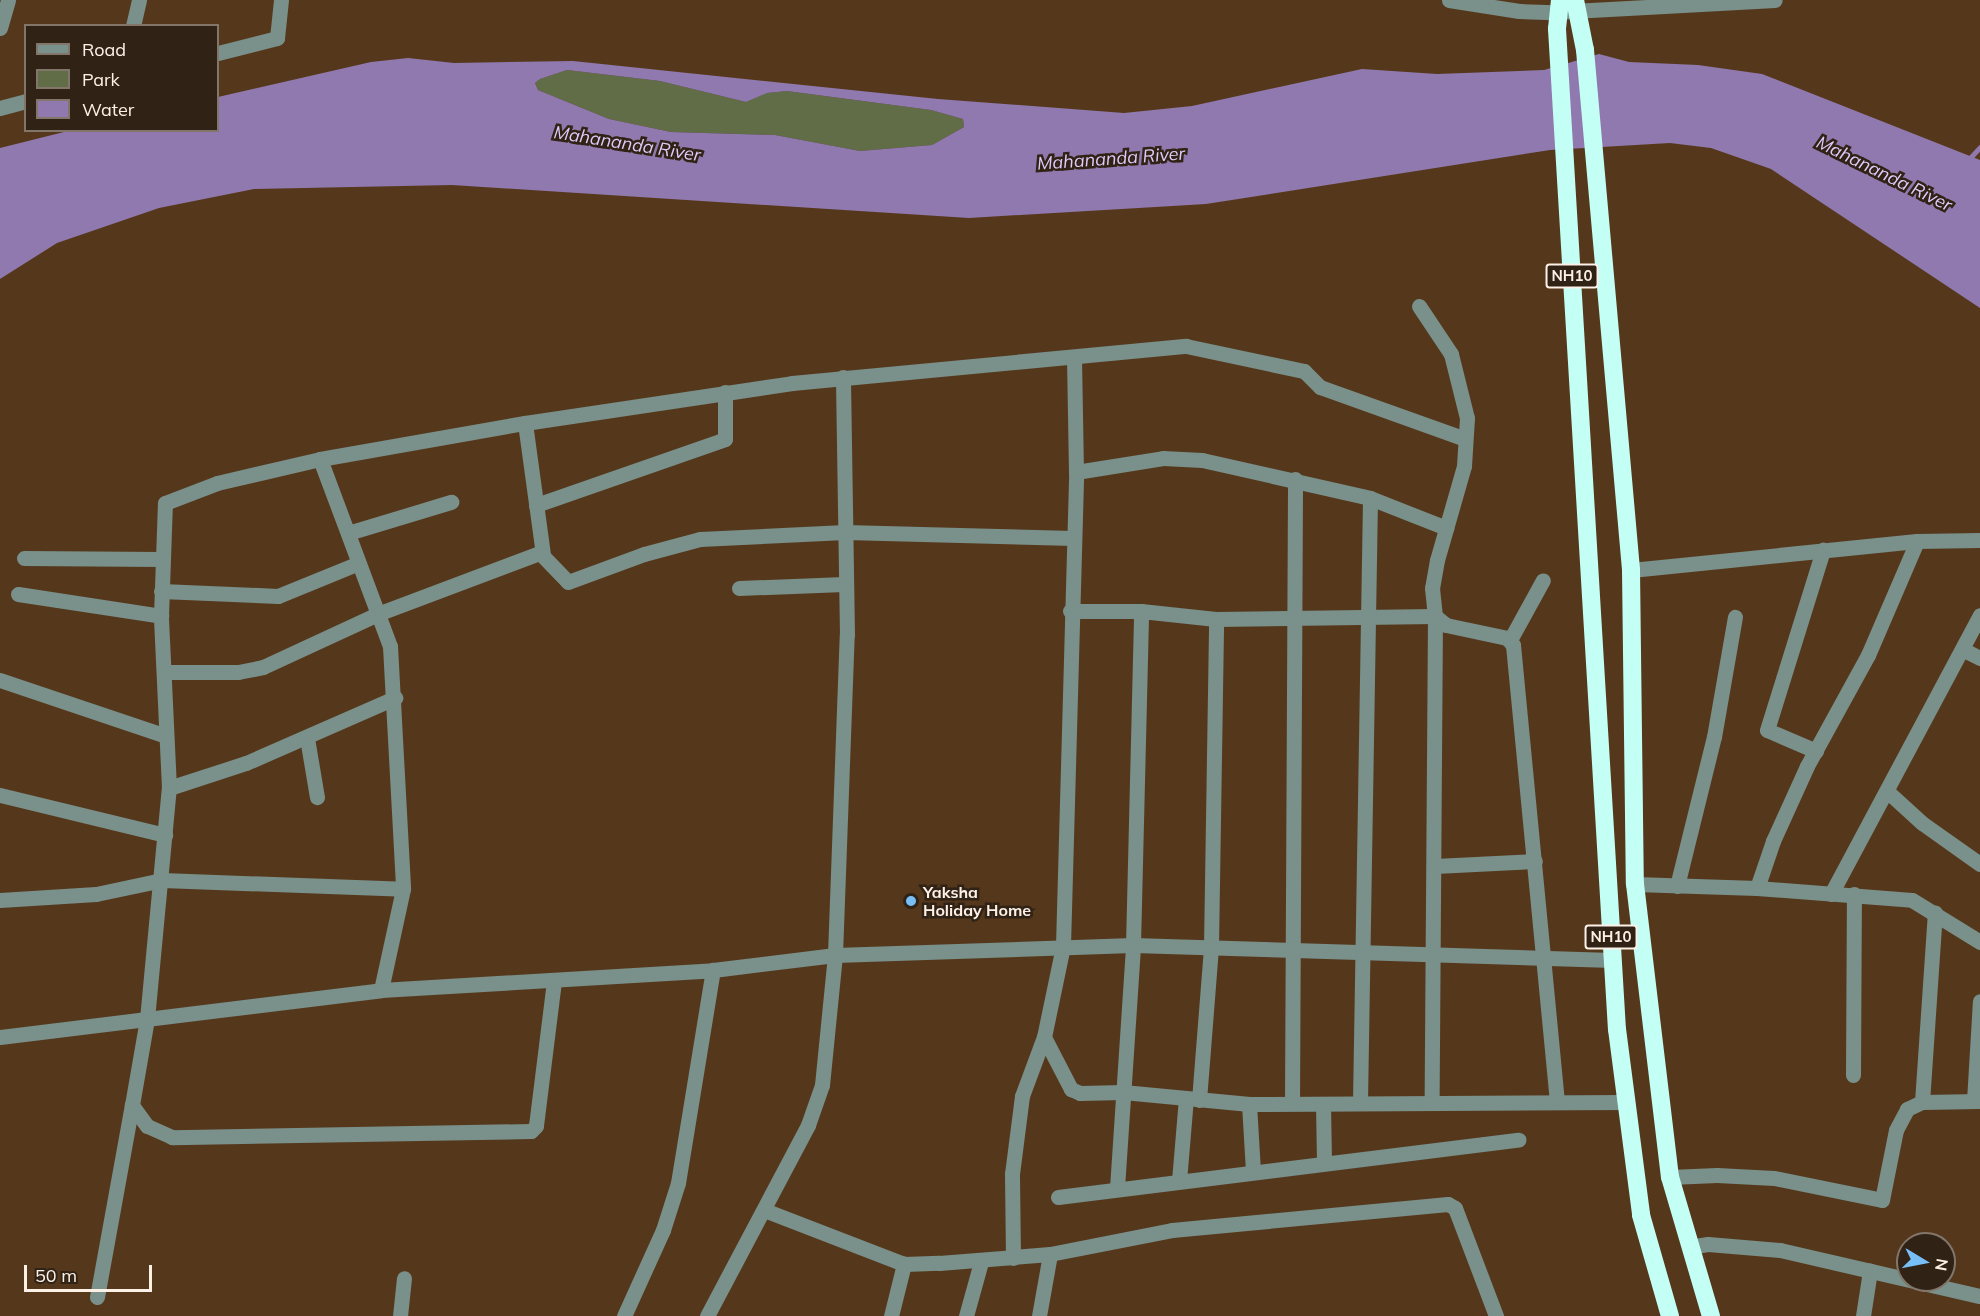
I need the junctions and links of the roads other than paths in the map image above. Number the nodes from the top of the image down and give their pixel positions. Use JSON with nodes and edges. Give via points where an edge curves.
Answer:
{"nodes":[{"id":1,"x":8,"y":0,"type":"edge"},
{"id":2,"x":139,"y":0,"type":"edge"},
{"id":3,"x":281,"y":0,"type":"edge"},
{"id":4,"x":1449,"y":0,"type":"edge"},
{"id":5,"x":1560,"y":0,"type":"edge"},
{"id":6,"x":1575,"y":0,"type":"edge"},
{"id":7,"x":1766,"y":0,"type":"edge"},
{"id":8,"x":1519,"y":5,"type":"edge"},
{"id":9,"x":1623,"y":5,"type":"edge"},
{"id":10,"x":133,"y":24,"type":"edge"},
{"id":11,"x":0,"y":28,"type":"edge"},
{"id":12,"x":219,"y":53,"type":"edge"},
{"id":13,"x":24,"y":102,"type":"edge"},
{"id":14,"x":0,"y":108,"type":"edge"},
{"id":15,"x":1419,"y":306,"type":"dead end"},
{"id":16,"x":1074,"y":358,"type":"junction"},
{"id":17,"x":843,"y":377,"type":"junction"},
{"id":18,"x":725,"y":392,"type":"junction"},
{"id":19,"x":525,"y":423,"type":"junction"},
{"id":20,"x":1465,"y":439,"type":"junction"},
{"id":21,"x":320,"y":459,"type":"junction"},
{"id":22,"x":1076,"y":472,"type":"junction"},
{"id":23,"x":1295,"y":479,"type":"junction"},
{"id":24,"x":1370,"y":498,"type":"junction"},
{"id":25,"x":452,"y":502,"type":"dead end"},
{"id":26,"x":536,"y":505,"type":"junction"},
{"id":27,"x":1446,"y":528,"type":"junction"},
{"id":28,"x":845,"y":532,"type":"junction"},
{"id":29,"x":348,"y":533,"type":"junction"},
{"id":30,"x":1073,"y":538,"type":"junction"},
{"id":31,"x":1980,"y":540,"type":"edge"},
{"id":32,"x":1917,"y":541,"type":"junction"},
{"id":33,"x":1823,"y":550,"type":"junction"},
{"id":34,"x":543,"y":554,"type":"junction"},
{"id":35,"x":24,"y":558,"type":"dead end"},
{"id":36,"x":161,"y":560,"type":"junction"},
{"id":37,"x":359,"y":563,"type":"junction"},
{"id":38,"x":1631,"y":570,"type":"junction"},
{"id":39,"x":1543,"y":580,"type":"dead end"},
{"id":40,"x":844,"y":584,"type":"junction"},
{"id":41,"x":739,"y":588,"type":"dead end"},
{"id":42,"x":161,"y":591,"type":"junction"},
{"id":43,"x":18,"y":594,"type":"dead end"},
{"id":44,"x":1070,"y":611,"type":"junction"},
{"id":45,"x":1141,"y":612,"type":"junction"},
{"id":46,"x":380,"y":613,"type":"junction"},
{"id":47,"x":1370,"y":615,"type":"junction"},
{"id":48,"x":1435,"y":615,"type":"junction"},
{"id":49,"x":1980,"y":615,"type":"edge"},
{"id":50,"x":161,"y":616,"type":"junction"},
{"id":51,"x":1296,"y":617,"type":"junction"},
{"id":52,"x":1735,"y":617,"type":"dead end"},
{"id":53,"x":1216,"y":619,"type":"junction"},
{"id":54,"x":1510,"y":640,"type":"junction"},
{"id":55,"x":1964,"y":650,"type":"junction"},
{"id":56,"x":1980,"y":658,"type":"edge"},
{"id":57,"x":166,"y":672,"type":"junction"},
{"id":58,"x":0,"y":680,"type":"edge"},
{"id":59,"x":395,"y":698,"type":"junction"},
{"id":60,"x":166,"y":736,"type":"junction"},
{"id":61,"x":307,"y":738,"type":"junction"},
{"id":62,"x":1816,"y":751,"type":"junction"},
{"id":63,"x":169,"y":788,"type":"junction"},
{"id":64,"x":1888,"y":792,"type":"junction"},
{"id":65,"x":0,"y":795,"type":"edge"},
{"id":66,"x":317,"y":797,"type":"dead end"},
{"id":67,"x":165,"y":835,"type":"junction"},
{"id":68,"x":1535,"y":861,"type":"junction"},
{"id":69,"x":1980,"y":864,"type":"edge"},
{"id":70,"x":1436,"y":866,"type":"junction"},
{"id":71,"x":162,"y":880,"type":"junction"},
{"id":72,"x":1635,"y":884,"type":"junction"},
{"id":73,"x":1677,"y":886,"type":"junction"},
{"id":74,"x":1757,"y":888,"type":"junction"},
{"id":75,"x":403,"y":889,"type":"junction"},
{"id":76,"x":1832,"y":894,"type":"junction"},
{"id":77,"x":1854,"y":894,"type":"junction"},
{"id":78,"x":0,"y":900,"type":"edge"},
{"id":79,"x":1935,"y":912,"type":"junction"},
{"id":80,"x":1980,"y":942,"type":"edge"},
{"id":81,"x":1133,"y":945,"type":"junction"},
{"id":82,"x":1063,"y":946,"type":"junction"},
{"id":83,"x":1211,"y":947,"type":"junction"},
{"id":84,"x":1296,"y":952,"type":"junction"},
{"id":85,"x":1364,"y":952,"type":"junction"},
{"id":86,"x":1434,"y":953,"type":"junction"},
{"id":87,"x":835,"y":955,"type":"junction"},
{"id":88,"x":1546,"y":955,"type":"junction"},
{"id":89,"x":1613,"y":960,"type":"junction"},
{"id":90,"x":713,"y":970,"type":"junction"},
{"id":91,"x":554,"y":981,"type":"junction"},
{"id":92,"x":381,"y":990,"type":"junction"},
{"id":93,"x":1980,"y":1001,"type":"edge"},
{"id":94,"x":147,"y":1019,"type":"junction"},
{"id":95,"x":0,"y":1037,"type":"edge"},
{"id":96,"x":1044,"y":1037,"type":"junction"},
{"id":97,"x":1853,"y":1075,"type":"dead end"},
{"id":98,"x":1123,"y":1092,"type":"junction"},
{"id":99,"x":1193,"y":1099,"type":"junction"},
{"id":100,"x":1557,"y":1100,"type":"junction"},
{"id":101,"x":1432,"y":1101,"type":"junction"},
{"id":102,"x":1977,"y":1101,"type":"edge"},
{"id":103,"x":1360,"y":1102,"type":"junction"},
{"id":104,"x":1624,"y":1102,"type":"junction"},
{"id":105,"x":1922,"y":1102,"type":"junction"},
{"id":106,"x":1292,"y":1103,"type":"junction"},
{"id":107,"x":1249,"y":1104,"type":"junction"},
{"id":108,"x":1323,"y":1104,"type":"junction"},
{"id":109,"x":132,"y":1105,"type":"junction"},
{"id":110,"x":1518,"y":1140,"type":"dead end"},
{"id":111,"x":1324,"y":1163,"type":"junction"},
{"id":112,"x":1252,"y":1172,"type":"junction"},
{"id":113,"x":1670,"y":1177,"type":"junction"},
{"id":114,"x":1179,"y":1181,"type":"junction"},
{"id":115,"x":1117,"y":1188,"type":"junction"},
{"id":116,"x":1058,"y":1197,"type":"dead end"},
{"id":117,"x":764,"y":1210,"type":"junction"},
{"id":118,"x":1689,"y":1247,"type":"junction"},
{"id":119,"x":1050,"y":1254,"type":"junction"},
{"id":120,"x":1013,"y":1258,"type":"junction"},
{"id":121,"x":981,"y":1262,"type":"junction"},
{"id":122,"x":904,"y":1263,"type":"junction"},
{"id":123,"x":1870,"y":1271,"type":"junction"},
{"id":124,"x":404,"y":1278,"type":"dead end"},
{"id":125,"x":1980,"y":1296,"type":"edge"},
{"id":126,"x":96,"y":1297,"type":"dead end"},
{"id":127,"x":400,"y":1316,"type":"edge"},
{"id":128,"x":624,"y":1316,"type":"edge"},
{"id":129,"x":707,"y":1316,"type":"edge"},
{"id":130,"x":891,"y":1316,"type":"edge"},
{"id":131,"x":966,"y":1316,"type":"edge"},
{"id":132,"x":1039,"y":1316,"type":"edge"},
{"id":133,"x":1496,"y":1316,"type":"edge"},
{"id":134,"x":1670,"y":1316,"type":"edge"},
{"id":135,"x":1711,"y":1316,"type":"edge"},
{"id":136,"x":1863,"y":1316,"type":"edge"}],
"edges":[{"from":1,"to":11,"type":"street"},
{"from":2,"to":10,"type":"street"},
{"from":3,"to":12,"type":"street","via":[[277,38]]},
{"from":4,"to":8,"type":"street"},
{"from":5,"to":89,"type":"highway","number":"NH10","via":[[1557,29]]},
{"from":6,"to":38,"type":"highway","via":[[1585,50]]},
{"from":7,"to":9,"type":"street"},
{"from":8,"to":9,"type":"street"},
{"from":13,"to":14,"type":"street"},
{"from":15,"to":20,"type":"street","via":[[1451,354],[1467,418]]},
{"from":16,"to":17,"type":"street"},
{"from":16,"to":20,"type":"street","via":[[1198,347],[1305,371],[1320,387]]},
{"from":16,"to":22,"type":"street"},
{"from":17,"to":18,"type":"street"},
{"from":17,"to":28,"type":"street"},
{"from":18,"to":19,"type":"street"},
{"from":18,"to":26,"type":"street","via":[[727,438]]},
{"from":19,"to":21,"type":"street"},
{"from":19,"to":26,"type":"street"},
{"from":20,"to":27,"type":"street","via":[[1464,466]]},
{"from":21,"to":29,"type":"street"},
{"from":21,"to":36,"type":"street","via":[[217,483],[167,501]]},
{"from":22,"to":23,"type":"street","via":[[1163,458],[1202,460]]},
{"from":22,"to":30,"type":"street"},
{"from":23,"to":24,"type":"street"},
{"from":23,"to":51,"type":"street"},
{"from":24,"to":27,"type":"street"},
{"from":24,"to":47,"type":"street"},
{"from":25,"to":29,"type":"street"},
{"from":26,"to":34,"type":"street"},
{"from":27,"to":48,"type":"street","via":[[1432,588]]},
{"from":28,"to":30,"type":"street"},
{"from":28,"to":34,"type":"street","via":[[700,540],[644,554],[568,582]]},
{"from":28,"to":40,"type":"street"},
{"from":29,"to":37,"type":"street"},
{"from":30,"to":44,"type":"street"},
{"from":31,"to":32,"type":"street"},
{"from":32,"to":33,"type":"street"},
{"from":32,"to":62,"type":"street","via":[[1868,655]]},
{"from":33,"to":38,"type":"street"},
{"from":33,"to":62,"type":"street","via":[[1767,730]]},
{"from":34,"to":46,"type":"street"},
{"from":35,"to":36,"type":"street"},
{"from":36,"to":42,"type":"street"},
{"from":37,"to":42,"type":"street","via":[[278,596]]},
{"from":37,"to":46,"type":"street"},
{"from":38,"to":72,"type":"highway"},
{"from":39,"to":54,"type":"street"},
{"from":40,"to":41,"type":"street"},
{"from":40,"to":87,"type":"street","via":[[847,635]]},
{"from":42,"to":50,"type":"street"},
{"from":43,"to":50,"type":"street"},
{"from":44,"to":45,"type":"street"},
{"from":44,"to":82,"type":"street"},
{"from":45,"to":53,"type":"street"},
{"from":45,"to":81,"type":"street"},
{"from":46,"to":57,"type":"street","via":[[263,667],[238,672]]},
{"from":46,"to":59,"type":"street","via":[[390,646]]},
{"from":47,"to":48,"type":"street"},
{"from":47,"to":51,"type":"street"},
{"from":47,"to":85,"type":"street"},
{"from":48,"to":54,"type":"street","via":[[1446,625]]},
{"from":48,"to":70,"type":"street"},
{"from":49,"to":55,"type":"street"},
{"from":50,"to":57,"type":"street"},
{"from":51,"to":53,"type":"street"},
{"from":51,"to":84,"type":"street"},
{"from":52,"to":73,"type":"street","via":[[1709,758]]},
{"from":53,"to":83,"type":"street"},
{"from":54,"to":68,"type":"street"},
{"from":55,"to":56,"type":"street"},
{"from":55,"to":64,"type":"street"},
{"from":57,"to":60,"type":"street"},
{"from":58,"to":60,"type":"street"},
{"from":59,"to":61,"type":"street"},
{"from":59,"to":75,"type":"street"},
{"from":60,"to":63,"type":"street"},
{"from":61,"to":63,"type":"street"},
{"from":61,"to":66,"type":"street"},
{"from":62,"to":74,"type":"street","via":[[1773,841]]},
{"from":63,"to":67,"type":"street"},
{"from":64,"to":69,"type":"street","via":[[1922,823]]},
{"from":64,"to":76,"type":"street"},
{"from":65,"to":67,"type":"street"},
{"from":67,"to":71,"type":"street"},
{"from":68,"to":70,"type":"street"},
{"from":68,"to":88,"type":"street"},
{"from":70,"to":86,"type":"street"},
{"from":71,"to":75,"type":"street"},
{"from":71,"to":78,"type":"street","via":[[96,894]]},
{"from":71,"to":94,"type":"street"},
{"from":72,"to":73,"type":"street"},
{"from":72,"to":113,"type":"highway"},
{"from":73,"to":74,"type":"street"},
{"from":74,"to":76,"type":"street"},
{"from":75,"to":92,"type":"street"},
{"from":76,"to":77,"type":"street"},
{"from":77,"to":79,"type":"street","via":[[1912,900]]},
{"from":77,"to":97,"type":"street"},
{"from":79,"to":80,"type":"street"},
{"from":79,"to":105,"type":"street"},
{"from":81,"to":82,"type":"street"},
{"from":81,"to":83,"type":"street"},
{"from":81,"to":98,"type":"street"},
{"from":82,"to":87,"type":"street"},
{"from":82,"to":96,"type":"street"},
{"from":83,"to":84,"type":"street"},
{"from":83,"to":99,"type":"street"},
{"from":84,"to":85,"type":"street"},
{"from":84,"to":106,"type":"street"},
{"from":85,"to":86,"type":"street"},
{"from":85,"to":103,"type":"street"},
{"from":86,"to":88,"type":"street"},
{"from":86,"to":101,"type":"street"},
{"from":87,"to":90,"type":"street"},
{"from":87,"to":117,"type":"street","via":[[817,1104]]},
{"from":88,"to":89,"type":"street"},
{"from":88,"to":100,"type":"street"},
{"from":89,"to":104,"type":"highway","number":"NH10"},
{"from":90,"to":91,"type":"street"},
{"from":90,"to":128,"type":"street","via":[[678,1183],[663,1230]]},
{"from":91,"to":92,"type":"street"},
{"from":91,"to":109,"type":"street","via":[[536,1126],[531,1131],[172,1137],[147,1126]]},
{"from":92,"to":94,"type":"street"},
{"from":93,"to":102,"type":"street"},
{"from":94,"to":95,"type":"street"},
{"from":94,"to":109,"type":"street"},
{"from":96,"to":98,"type":"street","via":[[1071,1089],[1080,1093]]},
{"from":96,"to":120,"type":"street","via":[[1022,1096],[1012,1174]]},
{"from":98,"to":99,"type":"street"},
{"from":98,"to":115,"type":"street"},
{"from":99,"to":107,"type":"street"},
{"from":99,"to":114,"type":"street"},
{"from":100,"to":101,"type":"street"},
{"from":100,"to":104,"type":"street"},
{"from":101,"to":103,"type":"street"},
{"from":102,"to":105,"type":"street"},
{"from":103,"to":108,"type":"street"},
{"from":104,"to":134,"type":"highway","number":"NH10","via":[[1641,1215]]},
{"from":105,"to":113,"type":"street","via":[[1907,1109],[1896,1130],[1882,1200],[1774,1178]]},
{"from":106,"to":107,"type":"street"},
{"from":106,"to":108,"type":"street"},
{"from":107,"to":112,"type":"street"},
{"from":108,"to":111,"type":"street"},
{"from":109,"to":126,"type":"street"},
{"from":110,"to":111,"type":"street"},
{"from":111,"to":112,"type":"street"},
{"from":112,"to":114,"type":"street"},
{"from":113,"to":118,"type":"highway"},
{"from":114,"to":115,"type":"street"},
{"from":115,"to":116,"type":"street"},
{"from":117,"to":122,"type":"street"},
{"from":117,"to":129,"type":"street"},
{"from":118,"to":123,"type":"street","via":[[1747,1245]]},
{"from":118,"to":135,"type":"highway"},
{"from":119,"to":120,"type":"street"},
{"from":119,"to":132,"type":"street"},
{"from":119,"to":133,"type":"street","via":[[1172,1230],[1448,1204],[1455,1208]]},
{"from":120,"to":121,"type":"street"},
{"from":121,"to":122,"type":"street"},
{"from":121,"to":131,"type":"street"},
{"from":122,"to":130,"type":"street"},
{"from":123,"to":125,"type":"street"},
{"from":123,"to":136,"type":"street"},
{"from":124,"to":127,"type":"street"}]}
